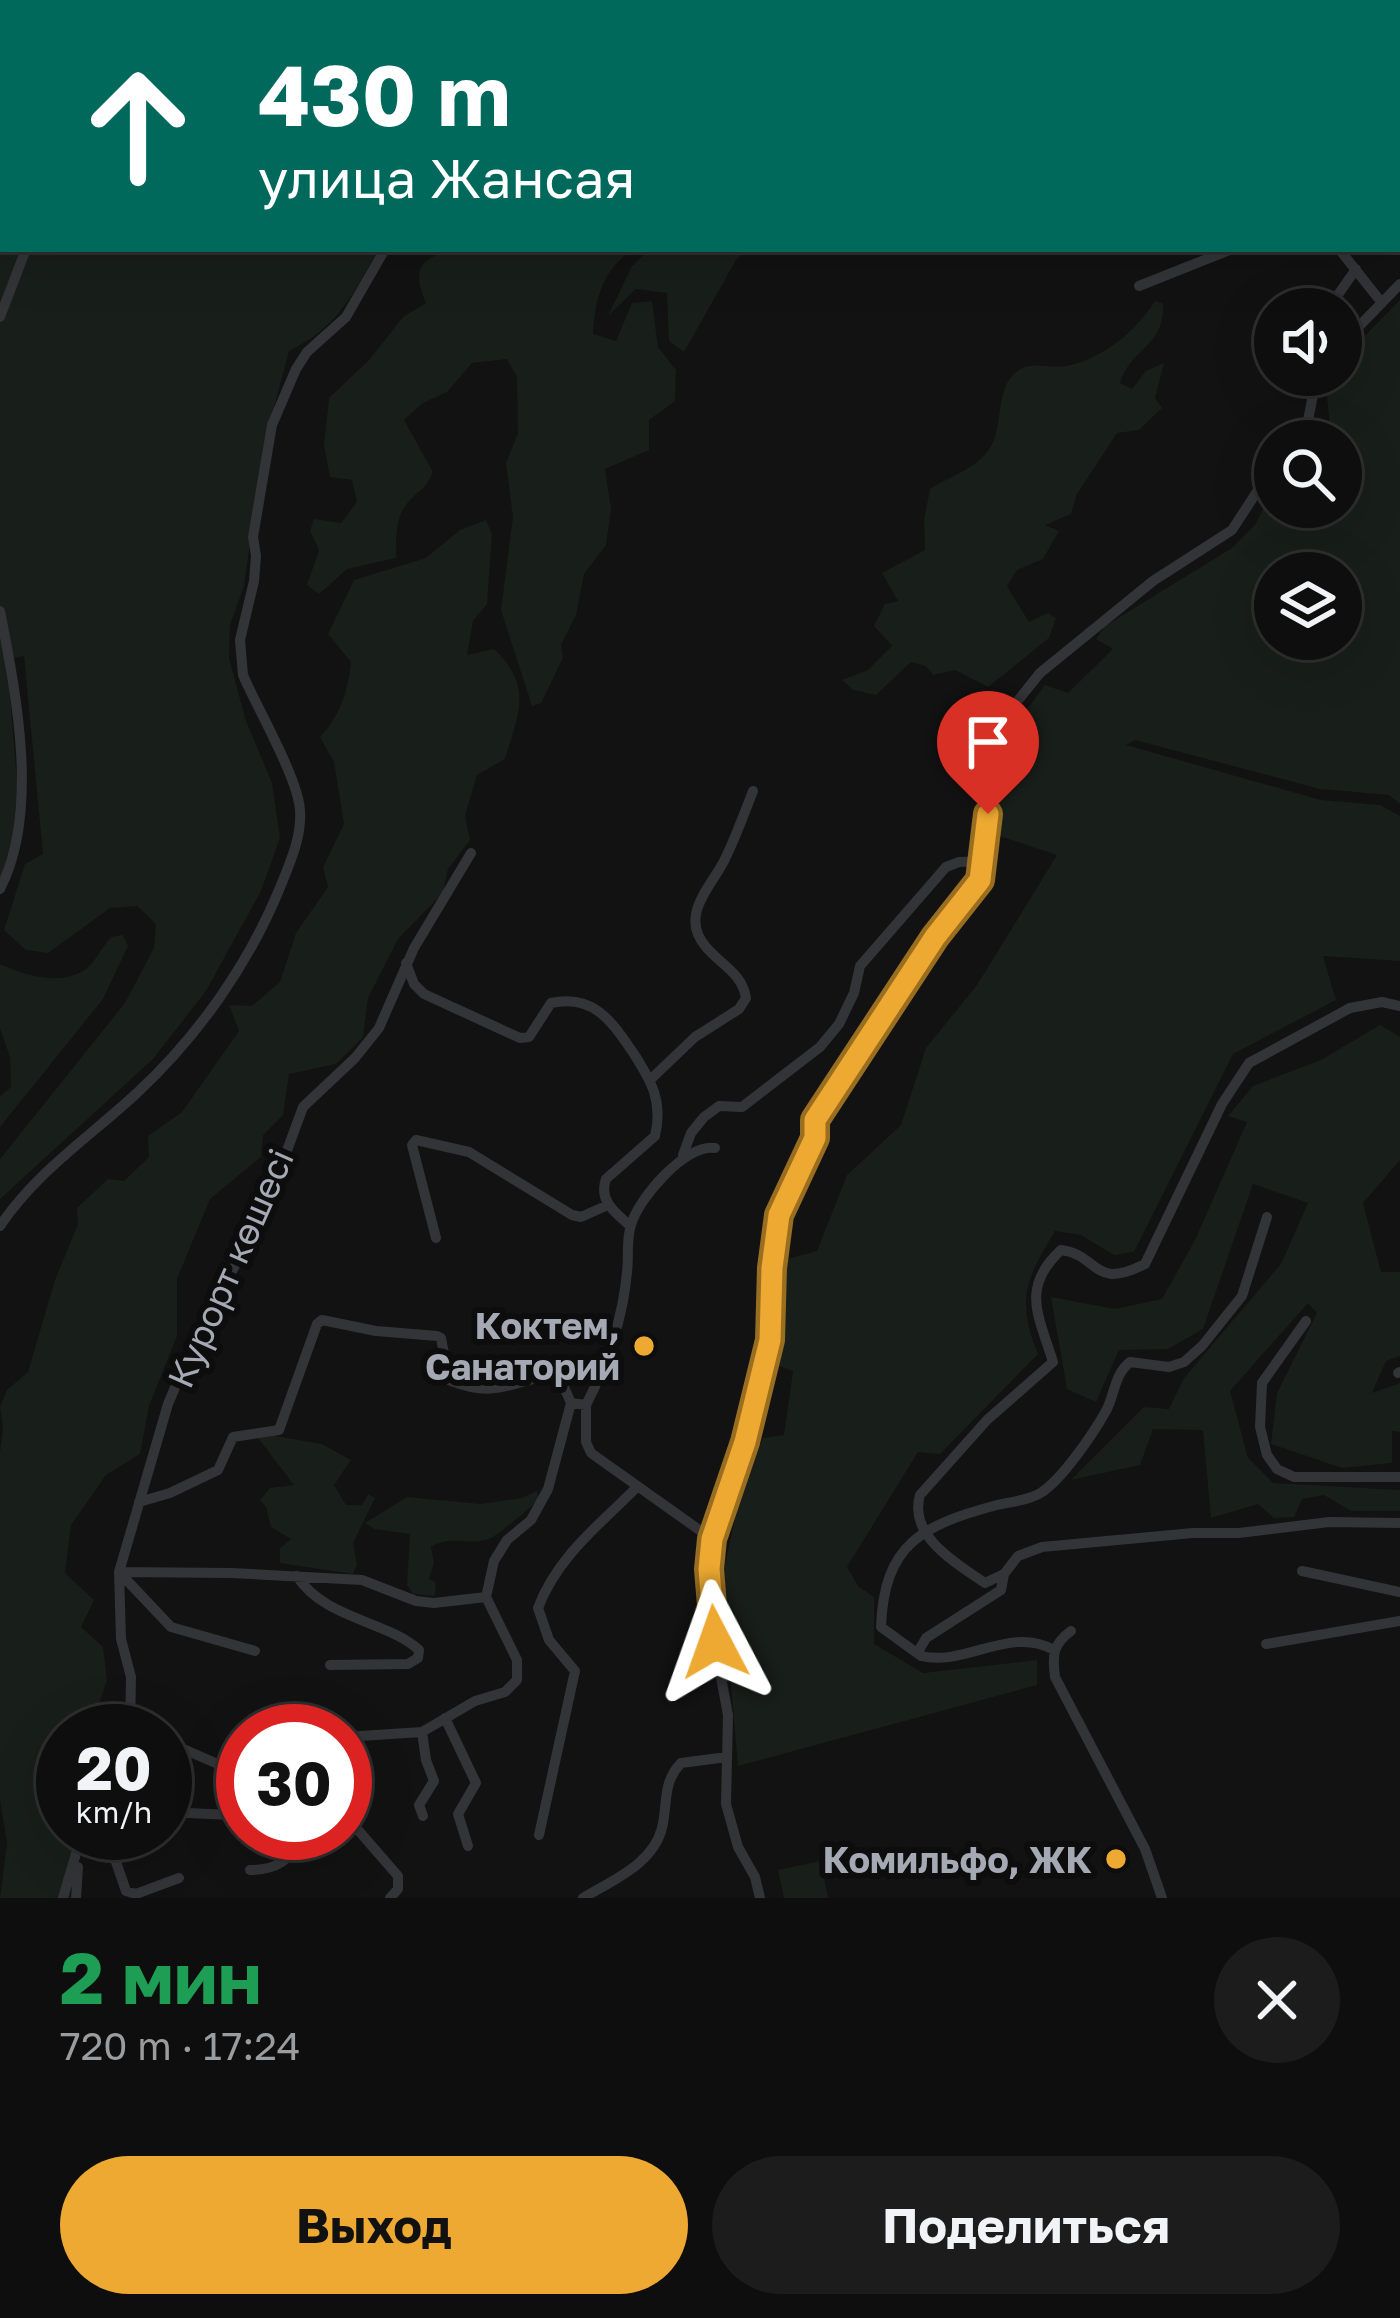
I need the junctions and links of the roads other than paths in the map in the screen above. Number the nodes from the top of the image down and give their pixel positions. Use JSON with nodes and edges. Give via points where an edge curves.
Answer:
{"nodes":[{"id":1,"x":25,"y":252,"type":"edge"},
{"id":2,"x":383,"y":252,"type":"edge"},
{"id":3,"x":1224,"y":252,"type":"edge"},
{"id":4,"x":1342,"y":252,"type":"edge"},
{"id":5,"x":1356,"y":269,"type":"junction"},
{"id":6,"x":1400,"y":284,"type":"edge"},
{"id":7,"x":1139,"y":286,"type":"dead end"},
{"id":8,"x":1343,"y":288,"type":"edge"},
{"id":9,"x":1382,"y":303,"type":"junction"},
{"id":10,"x":0,"y":316,"type":"edge"},
{"id":11,"x":1362,"y":323,"type":"edge"},
{"id":12,"x":1254,"y":496,"type":"edge"},
{"id":13,"x":0,"y":611,"type":"edge"},
{"id":14,"x":754,"y":791,"type":"dead end"},
{"id":15,"x":471,"y":853,"type":"dead end"},
{"id":16,"x":982,"y":861,"type":"junction"},
{"id":17,"x":0,"y":889,"type":"edge"},
{"id":18,"x":406,"y":963,"type":"junction"},
{"id":19,"x":1400,"y":1006,"type":"edge"},
{"id":20,"x":651,"y":1079,"type":"junction"},
{"id":21,"x":715,"y":1148,"type":"dead end"},
{"id":22,"x":683,"y":1155,"type":"junction"},
{"id":23,"x":20,"y":1196,"type":"junction"},
{"id":24,"x":608,"y":1205,"type":"junction"},
{"id":25,"x":0,"y":1210,"type":"edge"},
{"id":26,"x":1268,"y":1216,"type":"dead end"},
{"id":27,"x":0,"y":1226,"type":"edge"},
{"id":28,"x":630,"y":1226,"type":"junction"},
{"id":29,"x":436,"y":1238,"type":"dead end"},
{"id":30,"x":1306,"y":1321,"type":"dead end"},
{"id":31,"x":571,"y":1403,"type":"junction"},
{"id":32,"x":586,"y":1405,"type":"junction"},
{"id":33,"x":1400,"y":1477,"type":"edge"},
{"id":34,"x":636,"y":1488,"type":"junction"},
{"id":35,"x":140,"y":1502,"type":"junction"},
{"id":36,"x":1400,"y":1522,"type":"edge"},
{"id":37,"x":923,"y":1529,"type":"junction"},
{"id":38,"x":712,"y":1539,"type":"junction"},
{"id":39,"x":1302,"y":1571,"type":"dead end"},
{"id":40,"x":118,"y":1572,"type":"junction"},
{"id":41,"x":1004,"y":1574,"type":"junction"},
{"id":42,"x":297,"y":1576,"type":"junction"},
{"id":43,"x":1400,"y":1592,"type":"edge"},
{"id":44,"x":486,"y":1597,"type":"junction"},
{"id":45,"x":1400,"y":1621,"type":"edge"},
{"id":46,"x":1071,"y":1631,"type":"dead end"},
{"id":47,"x":1265,"y":1644,"type":"dead end"},
{"id":48,"x":1054,"y":1650,"type":"junction"},
{"id":49,"x":255,"y":1651,"type":"dead end"},
{"id":50,"x":921,"y":1656,"type":"junction"},
{"id":51,"x":330,"y":1665,"type":"dead end"},
{"id":52,"x":130,"y":1704,"type":"edge"},
{"id":53,"x":445,"y":1718,"type":"junction"},
{"id":54,"x":422,"y":1732,"type":"junction"},
{"id":55,"x":372,"y":1735,"type":"edge"},
{"id":56,"x":727,"y":1757,"type":"junction"},
{"id":57,"x":434,"y":1781,"type":"junction"},
{"id":58,"x":451,"y":1784,"type":"dead end"},
{"id":59,"x":423,"y":1816,"type":"dead end"},
{"id":60,"x":539,"y":1835,"type":"dead end"},
{"id":61,"x":372,"y":1846,"type":"edge"},
{"id":62,"x":468,"y":1846,"type":"dead end"},
{"id":63,"x":75,"y":1860,"type":"edge"},
{"id":64,"x":79,"y":1860,"type":"edge"},
{"id":65,"x":115,"y":1860,"type":"edge"},
{"id":66,"x":284,"y":1860,"type":"edge"},
{"id":67,"x":250,"y":1870,"type":"dead end"},
{"id":68,"x":179,"y":1878,"type":"dead end"},
{"id":69,"x":64,"y":1898,"type":"edge"},
{"id":70,"x":76,"y":1898,"type":"edge"},
{"id":71,"x":390,"y":1898,"type":"edge"},
{"id":72,"x":583,"y":1898,"type":"edge"},
{"id":73,"x":760,"y":1898,"type":"edge"},
{"id":74,"x":1162,"y":1898,"type":"edge"}],
"edges":[{"from":1,"to":10,"type":"street"},
{"from":2,"to":23,"type":"street","via":[[346,317],[296,369],[272,425],[253,537],[254,581],[239,657],[298,798],[289,865],[261,933],[174,1054]]},
{"from":3,"to":7,"type":"street"},
{"from":4,"to":5,"type":"street"},
{"from":5,"to":8,"type":"street"},
{"from":5,"to":9,"type":"street"},
{"from":6,"to":9,"type":"street"},
{"from":9,"to":11,"type":"street"},
{"from":12,"to":16,"type":"street","via":[[1232,530],[1153,581],[1040,673],[987,739]]},
{"from":13,"to":17,"type":"street","via":[[22,796],[16,851]]},
{"from":14,"to":20,"type":"street","via":[[697,907],[701,940],[746,998]]},
{"from":15,"to":18,"type":"street","name":"Курорт көшесі"},
{"from":16,"to":22,"type":"street","via":[[946,867],[860,966],[839,1024],[820,1047],[742,1106],[719,1106],[704,1117]]},
{"from":16,"to":38,"type":"street","via":[[980,880],[816,1120],[779,1215],[770,1340]]},
{"from":18,"to":20,"type":"street","via":[[424,994],[520,1038],[529,1037],[551,1003],[590,1005],[614,1023]]},
{"from":18,"to":35,"type":"street","name":"Курорт көшесі","via":[[380,1028],[294,1125],[266,1205],[168,1404]]},
{"from":19,"to":37,"type":"street","via":[[1351,1008],[1249,1063],[1145,1264],[1116,1275],[1097,1272],[1061,1250],[1047,1262],[1035,1301],[1053,1361],[920,1495]]},
{"from":20,"to":24,"type":"street","via":[[655,1136],[606,1179]]},
{"from":21,"to":22,"type":"street"},
{"from":22,"to":28,"type":"street"},
{"from":23,"to":25,"type":"street"},
{"from":23,"to":27,"type":"street"},
{"from":24,"to":28,"type":"street"},
{"from":24,"to":29,"type":"street","via":[[572,1215],[469,1152],[416,1140]]},
{"from":26,"to":37,"type":"street","via":[[1250,1280],[1220,1325],[1184,1362],[1130,1362],[1120,1370],[1108,1408],[1041,1494]]},
{"from":28,"to":32,"type":"street","via":[[617,1327]]},
{"from":30,"to":33,"type":"street","via":[[1262,1383],[1267,1456],[1294,1477]]},
{"from":31,"to":32,"type":"street"},
{"from":31,"to":35,"type":"street","via":[[554,1376],[494,1390],[449,1380],[437,1336],[322,1320],[279,1430],[232,1437],[218,1470]]},
{"from":31,"to":44,"type":"street","via":[[548,1490],[494,1561]]},
{"from":32,"to":34,"type":"street","via":[[591,1453]]},
{"from":34,"to":38,"type":"street"},
{"from":34,"to":60,"type":"street","via":[[565,1558],[538,1608],[549,1640],[575,1671]]},
{"from":35,"to":40,"type":"street","name":"Курорт көшесі"},
{"from":36,"to":41,"type":"street","via":[[1042,1547],[1018,1556]]},
{"from":37,"to":41,"type":"street","via":[[985,1583]]},
{"from":37,"to":50,"type":"street","via":[[898,1554],[886,1582],[881,1627]]},
{"from":38,"to":56,"type":"street","via":[[712,1629]]},
{"from":39,"to":43,"type":"street"},
{"from":40,"to":42,"type":"street"},
{"from":40,"to":49,"type":"street","via":[[171,1628]]},
{"from":40,"to":52,"type":"street","name":"Курорт көшесі"},
{"from":41,"to":50,"type":"street","via":[[1000,1590],[926,1638]]},
{"from":42,"to":44,"type":"street","via":[[362,1580],[434,1603]]},
{"from":42,"to":51,"type":"street","via":[[360,1622],[419,1650],[408,1664]]},
{"from":44,"to":53,"type":"street","via":[[518,1660],[517,1680]]},
{"from":45,"to":47,"type":"street"},
{"from":46,"to":48,"type":"street"},
{"from":48,"to":50,"type":"street","via":[[1030,1640]]},
{"from":48,"to":74,"type":"street","via":[[1054,1677],[1145,1849]]},
{"from":53,"to":54,"type":"street"},
{"from":53,"to":62,"type":"street","via":[[476,1784],[458,1814]]},
{"from":54,"to":55,"type":"street"},
{"from":54,"to":57,"type":"street"},
{"from":56,"to":72,"type":"street","via":[[689,1760],[675,1770],[652,1851]]},
{"from":56,"to":73,"type":"street","via":[[727,1804]]},
{"from":57,"to":58,"type":"street"},
{"from":57,"to":59,"type":"street","via":[[419,1805]]},
{"from":61,"to":71,"type":"street","via":[[398,1876]]},
{"from":63,"to":69,"type":"street"},
{"from":64,"to":70,"type":"street"},
{"from":65,"to":68,"type":"street","via":[[126,1891],[136,1894]]},
{"from":66,"to":67,"type":"street"}]}
